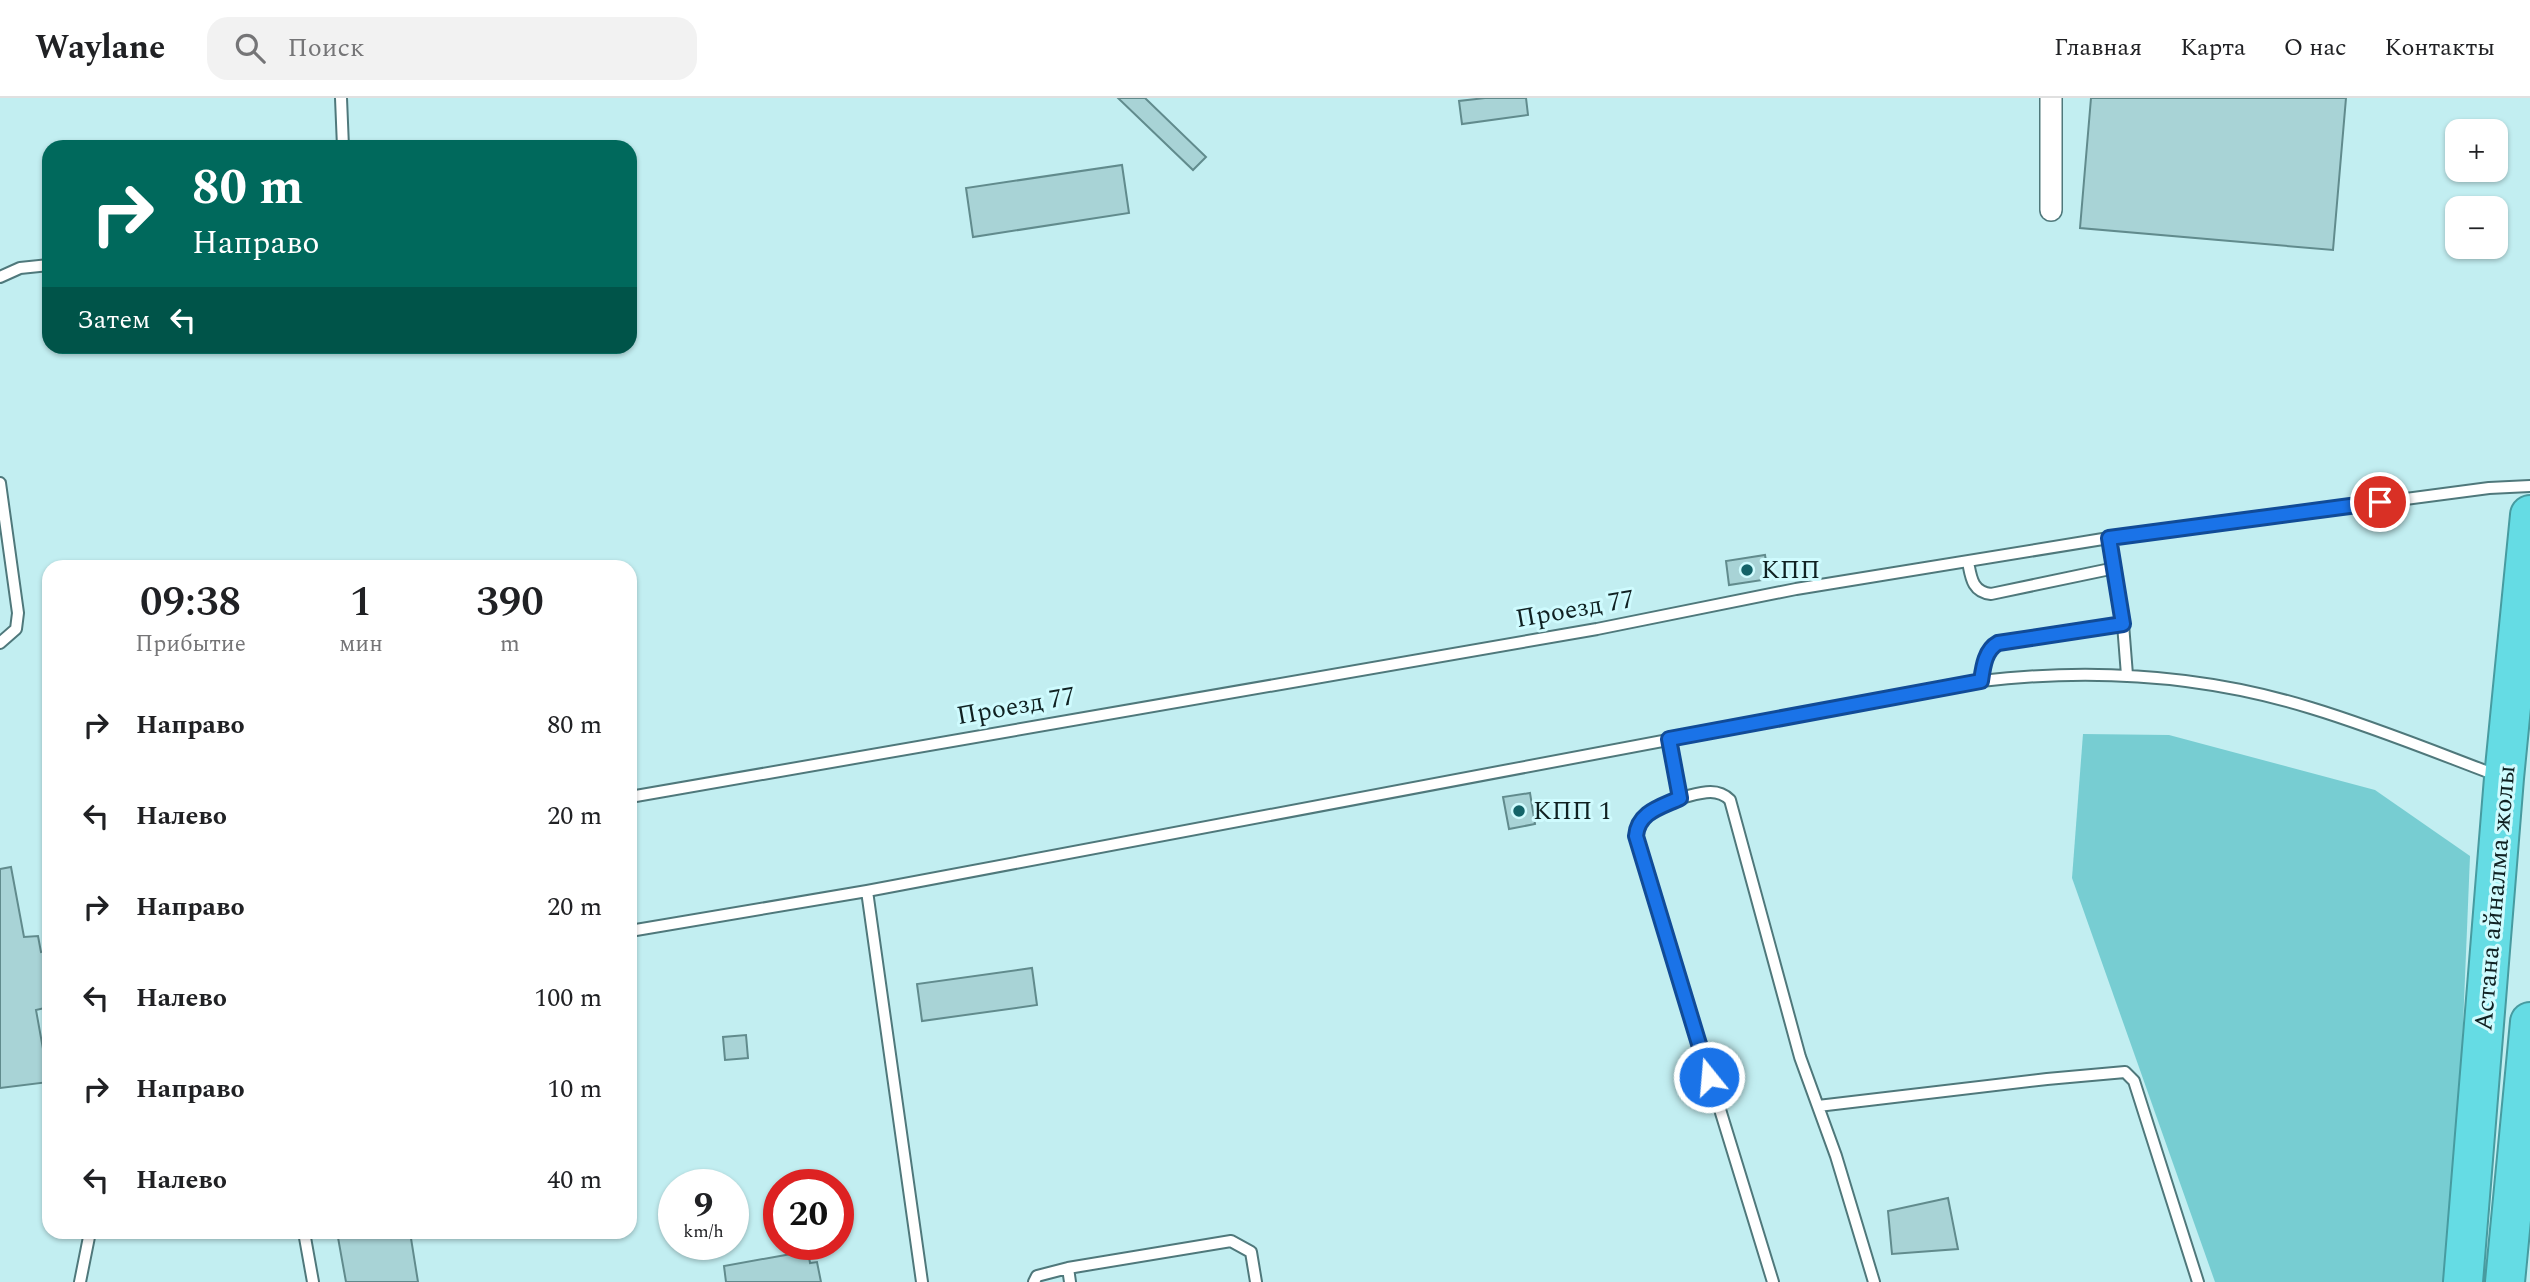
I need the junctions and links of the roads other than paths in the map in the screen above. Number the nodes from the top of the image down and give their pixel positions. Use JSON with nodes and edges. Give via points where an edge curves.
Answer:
{"nodes":[{"id":1,"x":341,"y":98,"type":"edge"},
{"id":2,"x":2051,"y":98,"type":"edge"},
{"id":3,"x":343,"y":140,"type":"edge"},
{"id":4,"x":2051,"y":210,"type":"dead end"},
{"id":5,"x":42,"y":266,"type":"edge"},
{"id":6,"x":0,"y":277,"type":"edge"},
{"id":7,"x":0,"y":483,"type":"edge"},
{"id":8,"x":2530,"y":486,"type":"edge"},
{"id":9,"x":2530,"y":514,"type":"edge"},
{"id":10,"x":2109,"y":538,"type":"junction"},
{"id":11,"x":1968,"y":562,"type":"junction"},
{"id":12,"x":2115,"y":568,"type":"junction"},
{"id":13,"x":2123,"y":624,"type":"junction"},
{"id":14,"x":0,"y":643,"type":"edge"},
{"id":15,"x":2127,"y":674,"type":"junction"},
{"id":16,"x":1981,"y":681,"type":"junction"},
{"id":17,"x":1669,"y":739,"type":"junction"},
{"id":18,"x":2504,"y":778,"type":"junction"},
{"id":19,"x":637,"y":796,"type":"edge"},
{"id":20,"x":1680,"y":798,"type":"junction"},
{"id":21,"x":867,"y":891,"type":"junction"},
{"id":22,"x":637,"y":930,"type":"edge"},
{"id":23,"x":2530,"y":1022,"type":"edge"},
{"id":24,"x":1818,"y":1106,"type":"junction"},
{"id":25,"x":88,"y":1239,"type":"edge"},
{"id":26,"x":305,"y":1239,"type":"edge"},
{"id":27,"x":1068,"y":1268,"type":"junction"},
{"id":28,"x":79,"y":1282,"type":"edge"},
{"id":29,"x":313,"y":1282,"type":"edge"},
{"id":30,"x":922,"y":1282,"type":"edge"},
{"id":31,"x":1034,"y":1282,"type":"edge"},
{"id":32,"x":1070,"y":1282,"type":"edge"},
{"id":33,"x":1256,"y":1282,"type":"edge"},
{"id":34,"x":1773,"y":1282,"type":"edge"},
{"id":35,"x":1874,"y":1282,"type":"edge"},
{"id":36,"x":2198,"y":1282,"type":"edge"},
{"id":37,"x":2463,"y":1282,"type":"edge"},
{"id":38,"x":2505,"y":1282,"type":"edge"}],
"edges":[{"from":1,"to":3,"type":"lane"},
{"from":2,"to":4,"type":"street"},
{"from":5,"to":6,"type":"lane","via":[[20,268]]},
{"from":7,"to":14,"type":"lane","via":[[18,613],[16,629]]},
{"from":8,"to":10,"type":"lane","name":"Проезд 77"},
{"from":9,"to":18,"type":"highway","name":"Астана айналма жолы"},
{"from":10,"to":11,"type":"lane","name":"Проезд 77"},
{"from":10,"to":12,"type":"lane"},
{"from":11,"to":12,"type":"lane","via":[[1973,584],[1991,594]]},
{"from":11,"to":19,"type":"lane","name":"Проезд 77"},
{"from":12,"to":13,"type":"lane"},
{"from":13,"to":15,"type":"lane"},
{"from":13,"to":16,"type":"lane","via":[[1998,643],[1985,660]]},
{"from":15,"to":16,"type":"lane"},
{"from":15,"to":18,"type":"lane","via":[[2240,690],[2311,708]]},
{"from":16,"to":17,"type":"lane"},
{"from":17,"to":20,"type":"lane"},
{"from":17,"to":21,"type":"lane"},
{"from":18,"to":37,"type":"highway","name":"Астана айналма жолы"},
{"from":20,"to":24,"type":"lane","via":[[1712,791],[1730,800],[1800,1057]]},
{"from":20,"to":34,"type":"lane","via":[[1649,812],[1636,836]]},
{"from":21,"to":22,"type":"lane"},
{"from":21,"to":30,"type":"lane"},
{"from":23,"to":38,"type":"highway","name":"Астана айналма жолы"},
{"from":24,"to":35,"type":"lane"},
{"from":24,"to":36,"type":"lane","via":[[2125,1072],[2134,1081]]},
{"from":25,"to":28,"type":"lane"},
{"from":26,"to":29,"type":"lane"},
{"from":27,"to":31,"type":"lane","via":[[1037,1276]]},
{"from":27,"to":32,"type":"lane"},
{"from":27,"to":33,"type":"lane","via":[[1231,1241],[1251,1252]]}]}
